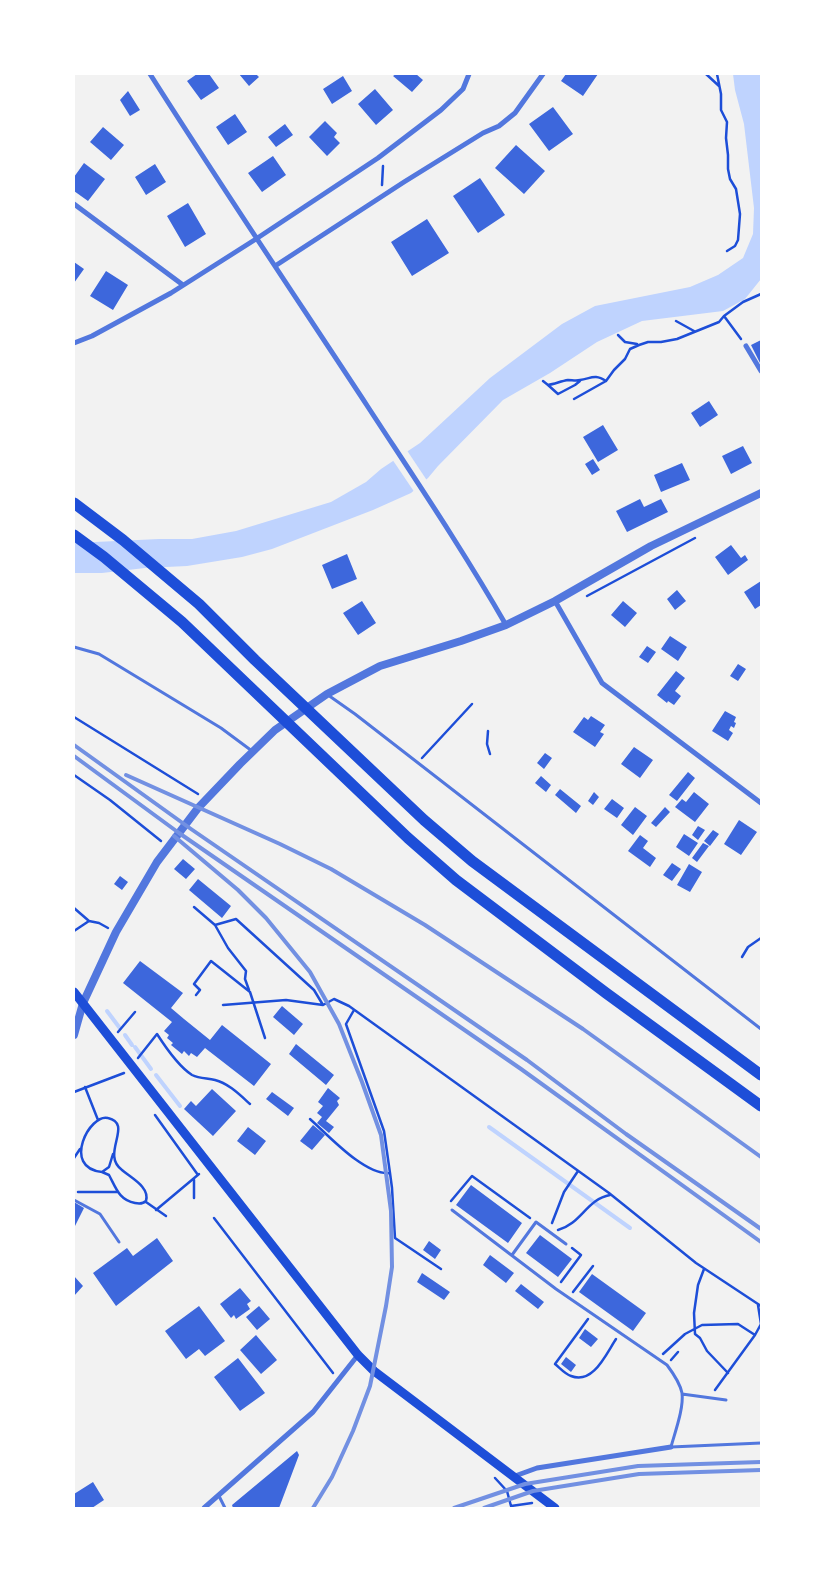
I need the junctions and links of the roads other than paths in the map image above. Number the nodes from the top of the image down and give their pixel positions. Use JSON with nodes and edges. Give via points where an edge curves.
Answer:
{"nodes":[{"id":1,"x":150,"y":74,"type":"edge"},
{"id":2,"x":469,"y":74,"type":"edge"},
{"id":3,"x":543,"y":74,"type":"edge"},
{"id":4,"x":74,"y":204,"type":"edge"},
{"id":5,"x":256,"y":239,"type":"junction"},
{"id":6,"x":275,"y":266,"type":"junction"},
{"id":7,"x":183,"y":285,"type":"junction"},
{"id":8,"x":74,"y":343,"type":"edge"},
{"id":9,"x":746,"y":346,"type":"road end"},
{"id":10,"x":761,"y":370,"type":"edge"},
{"id":11,"x":761,"y":493,"type":"edge"},
{"id":12,"x":74,"y":503,"type":"edge"},
{"id":13,"x":74,"y":535,"type":"edge"},
{"id":14,"x":554,"y":601,"type":"junction"},
{"id":15,"x":506,"y":624,"type":"junction"},
{"id":16,"x":74,"y":647,"type":"edge"},
{"id":17,"x":327,"y":694,"type":"junction"},
{"id":18,"x":252,"y":752,"type":"junction"},
{"id":19,"x":761,"y":803,"type":"edge"},
{"id":20,"x":74,"y":992,"type":"edge"},
{"id":21,"x":83,"y":1003,"type":"junction"},
{"id":22,"x":761,"y":1029,"type":"edge"},
{"id":23,"x":74,"y":1035,"type":"edge"},
{"id":24,"x":761,"y":1075,"type":"edge"},
{"id":25,"x":761,"y":1106,"type":"edge"},
{"id":26,"x":74,"y":1200,"type":"edge"},
{"id":27,"x":452,"y":1210,"type":"road end"},
{"id":28,"x":119,"y":1242,"type":"dead end"},
{"id":29,"x":566,"y":1244,"type":"road end"},
{"id":30,"x":512,"y":1256,"type":"junction"},
{"id":31,"x":358,"y":1355,"type":"junction"},
{"id":32,"x":682,"y":1394,"type":"junction"},
{"id":33,"x":726,"y":1400,"type":"dead end"},
{"id":34,"x":761,"y":1443,"type":"edge"},
{"id":35,"x":671,"y":1447,"type":"junction"},
{"id":36,"x":515,"y":1476,"type":"junction"},
{"id":37,"x":218,"y":1495,"type":"junction"},
{"id":38,"x":204,"y":1508,"type":"edge"},
{"id":39,"x":225,"y":1508,"type":"edge"},
{"id":40,"x":555,"y":1508,"type":"edge"}],
"edges":[{"from":1,"to":5,"type":"street"},
{"from":2,"to":5,"type":"street","via":[[463,89],[442,110]]},
{"from":3,"to":6,"type":"street","via":[[516,113],[499,126],[483,133]]},
{"from":4,"to":7,"type":"street"},
{"from":5,"to":6,"type":"street"},
{"from":5,"to":7,"type":"street"},
{"from":6,"to":15,"type":"street","via":[[427,495]]},
{"from":7,"to":8,"type":"street"},
{"from":9,"to":10,"type":"street"},
{"from":11,"to":14,"type":"street","via":[[651,546]]},
{"from":12,"to":24,"type":"highway","via":[[199,604],[403,800],[466,855]]},
{"from":13,"to":25,"type":"highway","via":[[182,622],[456,880]]},
{"from":14,"to":15,"type":"street"},
{"from":14,"to":19,"type":"street","via":[[602,684]]},
{"from":15,"to":17,"type":"street","via":[[380,666]]},
{"from":16,"to":18,"type":"lane","via":[[99,654],[221,728]]},
{"from":17,"to":18,"type":"street","via":[[275,730]]},
{"from":17,"to":22,"type":"lane"},
{"from":18,"to":21,"type":"street","via":[[207,799],[157,862],[116,932]]},
{"from":20,"to":21,"type":"main road"},
{"from":21,"to":23,"type":"street"},
{"from":21,"to":31,"type":"main road"},
{"from":26,"to":28,"type":"lane","via":[[100,1214]]},
{"from":27,"to":30,"type":"lane"},
{"from":29,"to":30,"type":"lane","via":[[536,1222]]},
{"from":30,"to":32,"type":"lane","via":[[667,1365]]},
{"from":31,"to":36,"type":"main road","via":[[374,1371]]},
{"from":31,"to":37,"type":"street","via":[[313,1412]]},
{"from":32,"to":33,"type":"lane"},
{"from":32,"to":35,"type":"lane"},
{"from":34,"to":35,"type":"lane"},
{"from":35,"to":36,"type":"street","via":[[537,1468]]},
{"from":36,"to":40,"type":"main road"},
{"from":37,"to":38,"type":"street"},
{"from":37,"to":39,"type":"lane"}]}
